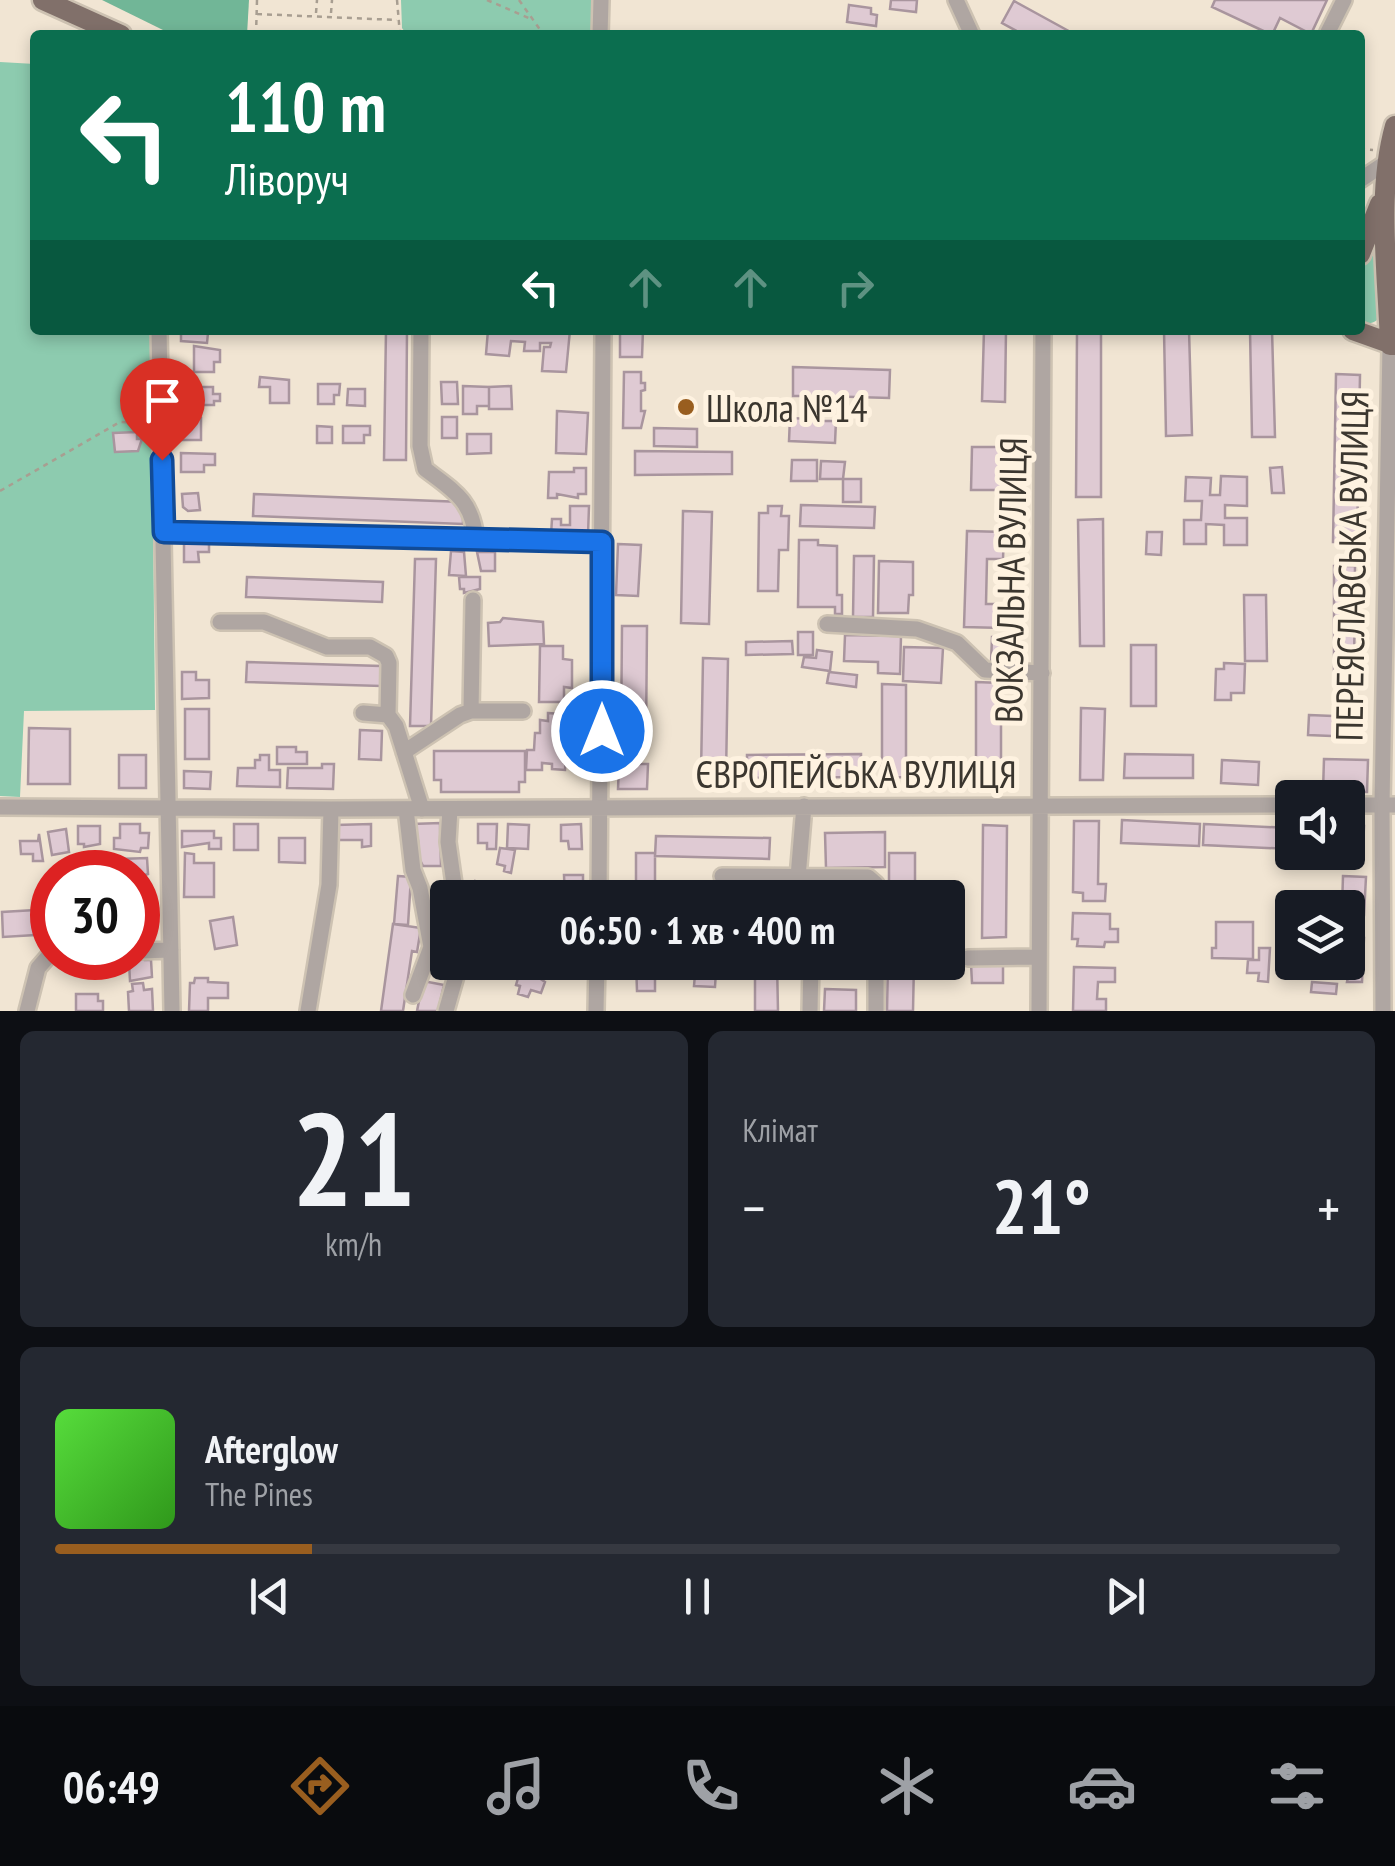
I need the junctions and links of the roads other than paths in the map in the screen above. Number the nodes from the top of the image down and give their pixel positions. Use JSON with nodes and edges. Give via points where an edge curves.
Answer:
{"nodes":[{"id":1,"x":43,"y":0,"type":"edge"},
{"id":2,"x":601,"y":0,"type":"edge"},
{"id":3,"x":956,"y":0,"type":"edge"},
{"id":4,"x":1344,"y":0,"type":"edge"},
{"id":5,"x":109,"y":30,"type":"edge"},
{"id":6,"x":600,"y":30,"type":"edge"},
{"id":7,"x":970,"y":30,"type":"edge"},
{"id":8,"x":1329,"y":30,"type":"edge"},
{"id":9,"x":1395,"y":126,"type":"edge"},
{"id":10,"x":1386,"y":172,"type":"junction"},
{"id":11,"x":1365,"y":178,"type":"edge"},
{"id":12,"x":1365,"y":212,"type":"edge"},
{"id":13,"x":1374,"y":223,"type":"junction"},
{"id":14,"x":1365,"y":243,"type":"edge"},
{"id":15,"x":1388,"y":252,"type":"junction"},
{"id":16,"x":1365,"y":334,"type":"edge"},
{"id":17,"x":159,"y":335,"type":"edge"},
{"id":18,"x":421,"y":335,"type":"edge"},
{"id":19,"x":603,"y":335,"type":"edge"},
{"id":20,"x":1044,"y":335,"type":"edge"},
{"id":21,"x":1392,"y":345,"type":"edge"},
{"id":22,"x":1391,"y":498,"type":"edge"},
{"id":23,"x":164,"y":532,"type":"junction"},
{"id":24,"x":476,"y":539,"type":"junction"},
{"id":25,"x":602,"y":542,"type":"junction"},
{"id":26,"x":472,"y":600,"type":"dead end"},
{"id":27,"x":220,"y":622,"type":"dead end"},
{"id":28,"x":827,"y":624,"type":"dead end"},
{"id":29,"x":1042,"y":673,"type":"junction"},
{"id":30,"x":471,"y":711,"type":"junction"},
{"id":31,"x":524,"y":711,"type":"dead end"},
{"id":32,"x":363,"y":713,"type":"dead end"},
{"id":33,"x":388,"y":716,"type":"junction"},
{"id":34,"x":404,"y":752,"type":"junction"},
{"id":35,"x":1040,"y":804,"type":"junction"},
{"id":36,"x":1275,"y":805,"type":"edge"},
{"id":37,"x":1388,"y":805,"type":"edge"},
{"id":38,"x":601,"y":806,"type":"junction"},
{"id":39,"x":804,"y":806,"type":"junction"},
{"id":40,"x":0,"y":807,"type":"edge"},
{"id":41,"x":170,"y":807,"type":"junction"},
{"id":42,"x":331,"y":809,"type":"junction"},
{"id":43,"x":414,"y":809,"type":"junction"},
{"id":44,"x":450,"y":809,"type":"junction"},
{"id":45,"x":722,"y":876,"type":"dead end"},
{"id":46,"x":798,"y":877,"type":"junction"},
{"id":47,"x":820,"y":877,"type":"joint"},
{"id":48,"x":453,"y":880,"type":"edge"},
{"id":49,"x":599,"y":880,"type":"edge"},
{"id":50,"x":871,"y":880,"type":"edge"},
{"id":51,"x":160,"y":950,"type":"edge"},
{"id":52,"x":172,"y":950,"type":"junction"},
{"id":53,"x":1039,"y":957,"type":"junction"},
{"id":54,"x":968,"y":958,"type":"dead end"},
{"id":55,"x":35,"y":980,"type":"edge"},
{"id":56,"x":455,"y":980,"type":"edge"},
{"id":57,"x":597,"y":980,"type":"edge"},
{"id":58,"x":811,"y":980,"type":"edge"},
{"id":59,"x":876,"y":980,"type":"edge"},
{"id":60,"x":413,"y":995,"type":"dead end"},
{"id":61,"x":27,"y":1011,"type":"edge"},
{"id":62,"x":172,"y":1011,"type":"edge"},
{"id":63,"x":308,"y":1011,"type":"edge"},
{"id":64,"x":446,"y":1011,"type":"edge"},
{"id":65,"x":596,"y":1011,"type":"edge"},
{"id":66,"x":810,"y":1011,"type":"edge"},
{"id":67,"x":876,"y":1011,"type":"edge"},
{"id":68,"x":1039,"y":1011,"type":"edge"},
{"id":69,"x":1383,"y":1011,"type":"edge"}],
"edges":[{"from":1,"to":5,"type":"main road"},
{"from":2,"to":6,"type":"street"},
{"from":3,"to":7,"type":"street"},
{"from":4,"to":8,"type":"street"},
{"from":9,"to":10,"type":"main road","name":"ПЕРЕЯСЛАВСЬКА ВУЛИЦЯ"},
{"from":10,"to":11,"type":"street"},
{"from":10,"to":13,"type":"main road","name":"ПЕРЕЯСЛАВСЬКА ВУЛИЦЯ"},
{"from":10,"to":15,"type":"main road","name":"ПЕРЕЯСЛАВСЬКА ВУЛИЦЯ"},
{"from":12,"to":13,"type":"street"},
{"from":13,"to":14,"type":"main road","name":"ПЕРЕЯСЛАВСЬКА ВУЛИЦЯ"},
{"from":13,"to":15,"type":"street"},
{"from":15,"to":21,"type":"main road","name":"ПЕРЕЯСЛАВСЬКА ВУЛИЦЯ"},
{"from":16,"to":21,"type":"main road"},
{"from":17,"to":23,"type":"street"},
{"from":18,"to":24,"type":"street","via":[[425,469],[463,498]]},
{"from":19,"to":25,"type":"street"},
{"from":20,"to":29,"type":"street","name":"ВОКЗАЛЬНА ВУЛИЦЯ"},
{"from":21,"to":22,"type":"street","name":"ПЕРЕЯСЛАВСЬКА ВУЛИЦЯ"},
{"from":22,"to":37,"type":"street","name":"ПЕРЕЯСЛАВСЬКА ВУЛИЦЯ"},
{"from":23,"to":24,"type":"street"},
{"from":23,"to":41,"type":"street"},
{"from":24,"to":25,"type":"street"},
{"from":25,"to":38,"type":"street"},
{"from":26,"to":30,"type":"street"},
{"from":27,"to":33,"type":"street","via":[[264,622],[327,647],[370,647],[389,663]]},
{"from":28,"to":29,"type":"street","via":[[917,630],[958,643],[985,670]]},
{"from":29,"to":35,"type":"street","name":"ВОКЗАЛЬНА ВУЛИЦЯ"},
{"from":30,"to":31,"type":"street"},
{"from":30,"to":34,"type":"street"},
{"from":32,"to":33,"type":"street"},
{"from":33,"to":34,"type":"street"},
{"from":34,"to":43,"type":"street"},
{"from":35,"to":36,"type":"street","name":"ЄВРОПЕЙСЬКА ВУЛИЦЯ"},
{"from":35,"to":39,"type":"street","name":"ЄВРОПЕЙСЬКА ВУЛИЦЯ"},
{"from":35,"to":53,"type":"street","name":"ВОКЗАЛЬНА ВУЛИЦЯ"},
{"from":37,"to":69,"type":"street","name":"ПЕРЕЯСЛАВСЬКА ВУЛИЦЯ"},
{"from":38,"to":39,"type":"street","name":"ЄВРОПЕЙСЬКА ВУЛИЦЯ"},
{"from":38,"to":44,"type":"street","name":"ЄВРОПЕЙСЬКА ВУЛИЦЯ"},
{"from":38,"to":49,"type":"street"},
{"from":39,"to":46,"type":"street"},
{"from":40,"to":41,"type":"street","name":"ЄВРОПЕЙСЬКА ВУЛИЦЯ"},
{"from":41,"to":42,"type":"street","name":"ЄВРОПЕЙСЬКА ВУЛИЦЯ"},
{"from":41,"to":52,"type":"street"},
{"from":42,"to":43,"type":"street","name":"ЄВРОПЕЙСЬКА ВУЛИЦЯ"},
{"from":42,"to":63,"type":"street","via":[[328,885]]},
{"from":43,"to":44,"type":"street","name":"ЄВРОПЕЙСЬКА ВУЛИЦЯ"},
{"from":43,"to":60,"type":"street","via":[[412,870],[431,948]]},
{"from":44,"to":48,"type":"street"},
{"from":45,"to":46,"type":"street"},
{"from":46,"to":47,"type":"street"},
{"from":47,"to":50,"type":"street"},
{"from":51,"to":52,"type":"street"},
{"from":52,"to":62,"type":"street"},
{"from":53,"to":54,"type":"street"},
{"from":53,"to":68,"type":"street","name":"ВОКЗАЛЬНА ВУЛИЦЯ"},
{"from":55,"to":61,"type":"street"},
{"from":56,"to":64,"type":"street"},
{"from":57,"to":65,"type":"street"},
{"from":58,"to":66,"type":"street"},
{"from":59,"to":67,"type":"street"}]}
